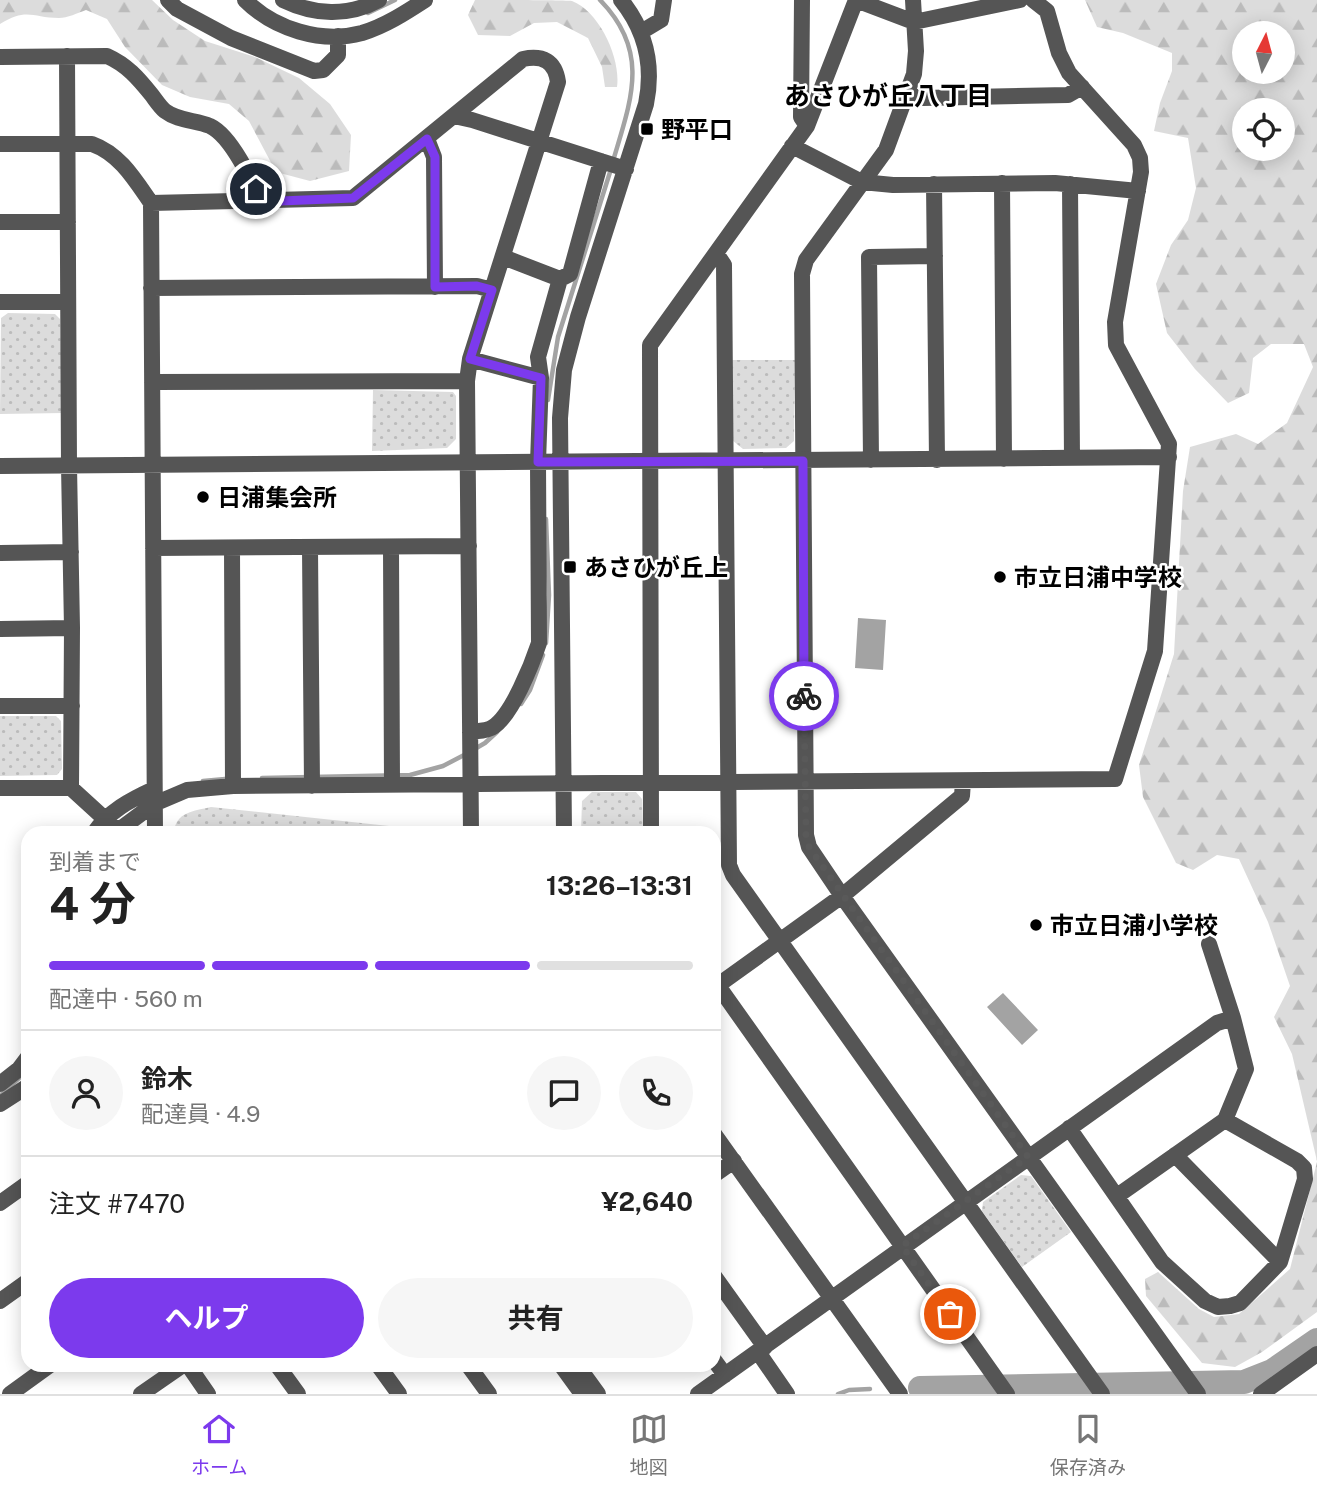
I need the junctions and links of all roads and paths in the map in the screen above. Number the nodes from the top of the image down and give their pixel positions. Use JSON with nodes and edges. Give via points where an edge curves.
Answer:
{"nodes":[{"id":1,"x":168,"y":0,"type":"edge"},
{"id":2,"x":245,"y":0,"type":"edge"},
{"id":3,"x":283,"y":0,"type":"edge"},
{"id":4,"x":379,"y":0,"type":"edge"},
{"id":5,"x":425,"y":0,"type":"edge"},
{"id":6,"x":621,"y":0,"type":"edge"},
{"id":7,"x":664,"y":0,"type":"edge"},
{"id":8,"x":802,"y":0,"type":"edge"},
{"id":9,"x":913,"y":0,"type":"edge"},
{"id":10,"x":1020,"y":0,"type":"edge"},
{"id":11,"x":1033,"y":0,"type":"edge"},
{"id":12,"x":914,"y":22,"type":"junction"},
{"id":13,"x":641,"y":32,"type":"junction"},
{"id":14,"x":338,"y":36,"type":"junction"},
{"id":15,"x":67,"y":55,"type":"junction"},
{"id":16,"x":0,"y":57,"type":"edge"},
{"id":17,"x":1082,"y":87,"type":"junction"},
{"id":18,"x":906,"y":94,"type":"junction"},
{"id":19,"x":454,"y":116,"type":"junction"},
{"id":20,"x":807,"y":126,"type":"junction"},
{"id":21,"x":427,"y":139,"type":"junction"},
{"id":22,"x":540,"y":141,"type":"junction"},
{"id":23,"x":0,"y":144,"type":"edge"},
{"id":24,"x":68,"y":144,"type":"junction"},
{"id":25,"x":792,"y":146,"type":"junction"},
{"id":26,"x":601,"y":161,"type":"junction"},
{"id":27,"x":626,"y":169,"type":"junction"},
{"id":28,"x":862,"y":182,"type":"junction"},
{"id":29,"x":934,"y":184,"type":"junction"},
{"id":30,"x":1002,"y":184,"type":"junction"},
{"id":31,"x":1070,"y":184,"type":"junction"},
{"id":32,"x":1138,"y":191,"type":"junction"},
{"id":33,"x":256,"y":202,"type":"junction"},
{"id":34,"x":151,"y":203,"type":"junction"},
{"id":35,"x":0,"y":222,"type":"edge"},
{"id":36,"x":68,"y":222,"type":"junction"},
{"id":37,"x":716,"y":253,"type":"junction"},
{"id":38,"x":935,"y":256,"type":"junction"},
{"id":39,"x":503,"y":257,"type":"junction"},
{"id":40,"x":560,"y":279,"type":"junction"},
{"id":41,"x":435,"y":287,"type":"junction"},
{"id":42,"x":152,"y":288,"type":"junction"},
{"id":43,"x":492,"y":290,"type":"junction"},
{"id":44,"x":0,"y":302,"type":"edge"},
{"id":45,"x":68,"y":302,"type":"junction"},
{"id":46,"x":470,"y":359,"type":"junction"},
{"id":47,"x":541,"y":378,"type":"junction"},
{"id":48,"x":467,"y":381,"type":"junction"},
{"id":49,"x":152,"y":382,"type":"junction"},
{"id":50,"x":1168,"y":457,"type":"junction"},
{"id":51,"x":1072,"y":458,"type":"junction"},
{"id":52,"x":1004,"y":459,"type":"junction"},
{"id":53,"x":871,"y":460,"type":"junction"},
{"id":54,"x":937,"y":460,"type":"junction"},
{"id":55,"x":803,"y":461,"type":"junction"},
{"id":56,"x":538,"y":462,"type":"junction"},
{"id":57,"x":561,"y":462,"type":"junction"},
{"id":58,"x":725,"y":462,"type":"junction"},
{"id":59,"x":468,"y":463,"type":"junction"},
{"id":60,"x":648,"y":463,"type":"junction"},
{"id":61,"x":0,"y":466,"type":"edge"},
{"id":62,"x":69,"y":466,"type":"junction"},
{"id":63,"x":152,"y":466,"type":"junction"},
{"id":64,"x":469,"y":546,"type":"junction"},
{"id":65,"x":391,"y":547,"type":"junction"},
{"id":66,"x":153,"y":548,"type":"junction"},
{"id":67,"x":232,"y":548,"type":"junction"},
{"id":68,"x":310,"y":548,"type":"junction"},
{"id":69,"x":71,"y":552,"type":"junction"},
{"id":70,"x":0,"y":553,"type":"edge"},
{"id":71,"x":72,"y":628,"type":"junction"},
{"id":72,"x":0,"y":629,"type":"edge"},
{"id":73,"x":0,"y":706,"type":"edge"},
{"id":74,"x":72,"y":706,"type":"junction"},
{"id":75,"x":471,"y":732,"type":"junction"},
{"id":76,"x":963,"y":781,"type":"junction"},
{"id":77,"x":805,"y":782,"type":"junction"},
{"id":78,"x":650,"y":783,"type":"junction"},
{"id":79,"x":729,"y":783,"type":"junction"},
{"id":80,"x":471,"y":784,"type":"junction"},
{"id":81,"x":563,"y":784,"type":"junction"},
{"id":82,"x":392,"y":785,"type":"junction"},
{"id":83,"x":233,"y":786,"type":"junction"},
{"id":84,"x":312,"y":786,"type":"junction"},
{"id":85,"x":0,"y":788,"type":"edge"},
{"id":86,"x":71,"y":788,"type":"junction"},
{"id":87,"x":154,"y":797,"type":"junction"},
{"id":88,"x":104,"y":818,"type":"junction"},
{"id":89,"x":99,"y":826,"type":"edge"},
{"id":90,"x":111,"y":826,"type":"edge"},
{"id":91,"x":122,"y":826,"type":"edge"},
{"id":92,"x":155,"y":826,"type":"edge"},
{"id":93,"x":471,"y":826,"type":"edge"},
{"id":94,"x":564,"y":826,"type":"edge"},
{"id":95,"x":651,"y":826,"type":"edge"},
{"id":96,"x":842,"y":896,"type":"junction"},
{"id":97,"x":780,"y":941,"type":"junction"},
{"id":98,"x":1209,"y":944,"type":"dead end"},
{"id":99,"x":721,"y":980,"type":"edge"},
{"id":100,"x":721,"y":992,"type":"edge"},
{"id":101,"x":1233,"y":1018,"type":"junction"},
{"id":102,"x":21,"y":1066,"type":"edge"},
{"id":103,"x":0,"y":1084,"type":"edge"},
{"id":104,"x":21,"y":1089,"type":"edge"},
{"id":105,"x":2,"y":1098,"type":"edge"},
{"id":106,"x":1225,"y":1120,"type":"junction"},
{"id":107,"x":1069,"y":1128,"type":"junction"},
{"id":108,"x":721,"y":1143,"type":"edge"},
{"id":109,"x":1175,"y":1155,"type":"junction"},
{"id":110,"x":1028,"y":1157,"type":"junction"},
{"id":111,"x":734,"y":1161,"type":"junction"},
{"id":112,"x":721,"y":1170,"type":"edge"},
{"id":113,"x":21,"y":1188,"type":"edge"},
{"id":114,"x":1117,"y":1196,"type":"junction"},
{"id":115,"x":965,"y":1202,"type":"junction"},
{"id":116,"x":0,"y":1203,"type":"edge"},
{"id":117,"x":902,"y":1246,"type":"junction"},
{"id":118,"x":1280,"y":1262,"type":"junction"},
{"id":119,"x":21,"y":1286,"type":"edge"},
{"id":120,"x":721,"y":1287,"type":"edge"},
{"id":121,"x":831,"y":1297,"type":"junction"},
{"id":122,"x":0,"y":1301,"type":"edge"},
{"id":123,"x":761,"y":1349,"type":"junction"},
{"id":124,"x":1317,"y":1354,"type":"edge"},
{"id":125,"x":721,"y":1370,"type":"edge"},
{"id":126,"x":40,"y":1372,"type":"edge"},
{"id":127,"x":174,"y":1372,"type":"edge"},
{"id":128,"x":191,"y":1372,"type":"edge"},
{"id":129,"x":282,"y":1372,"type":"edge"},
{"id":130,"x":383,"y":1372,"type":"edge"},
{"id":131,"x":473,"y":1372,"type":"edge"},
{"id":132,"x":566,"y":1372,"type":"edge"},
{"id":133,"x":582,"y":1372,"type":"edge"},
{"id":134,"x":725,"y":1375,"type":"junction"},
{"id":135,"x":1192,"y":1386,"type":"edge"},
{"id":136,"x":1098,"y":1388,"type":"edge"},
{"id":137,"x":1003,"y":1389,"type":"edge"},
{"id":138,"x":10,"y":1394,"type":"edge"},
{"id":139,"x":141,"y":1394,"type":"edge"},
{"id":140,"x":208,"y":1394,"type":"edge"},
{"id":141,"x":298,"y":1394,"type":"edge"},
{"id":142,"x":399,"y":1394,"type":"edge"},
{"id":143,"x":489,"y":1394,"type":"edge"},
{"id":144,"x":582,"y":1394,"type":"edge"},
{"id":145,"x":598,"y":1394,"type":"edge"},
{"id":146,"x":698,"y":1394,"type":"edge"},
{"id":147,"x":787,"y":1394,"type":"edge"},
{"id":148,"x":900,"y":1394,"type":"edge"},
{"id":149,"x":1261,"y":1394,"type":"edge"}],
"edges":[{"from":1,"to":14,"type":"street","via":[[231,38],[313,71],[323,70],[338,55]]},
{"from":2,"to":14,"type":"street","via":[[284,27]]},
{"from":3,"to":4,"type":"street","via":[[321,12],[344,12]]},
{"from":5,"to":14,"type":"street","via":[[392,21]]},
{"from":6,"to":13,"type":"street"},
{"from":7,"to":13,"type":"street","via":[[661,20]]},
{"from":8,"to":20,"type":"street","via":[[801,117]]},
{"from":9,"to":12,"type":"street"},
{"from":10,"to":12,"type":"street"},
{"from":11,"to":17,"type":"street","via":[[1047,11],[1059,52]]},
{"from":12,"to":18,"type":"street","via":[[914,74]]},
{"from":12,"to":20,"type":"street","via":[[856,0]]},
{"from":13,"to":27,"type":"street","via":[[650,82]]},
{"from":15,"to":16,"type":"street"},
{"from":15,"to":24,"type":"street"},
{"from":15,"to":33,"type":"street","via":[[107,56],[123,63],[165,111],[218,130],[256,189]]},
{"from":17,"to":18,"type":"street","via":[[1068,95],[923,98]]},
{"from":17,"to":32,"type":"street","via":[[1134,145],[1140,158]]},
{"from":18,"to":28,"type":"street","via":[[886,150]]},
{"from":19,"to":21,"type":"street"},
{"from":19,"to":22,"type":"street"},
{"from":19,"to":22,"type":"street","via":[[523,60],[545,59],[553,65],[558,82]]},
{"from":20,"to":25,"type":"street"},
{"from":21,"to":33,"type":"street","via":[[353,198]]},
{"from":21,"to":41,"type":"street","via":[[435,157]]},
{"from":22,"to":26,"type":"street"},
{"from":22,"to":39,"type":"street"},
{"from":23,"to":24,"type":"street"},
{"from":24,"to":34,"type":"street","via":[[106,149],[126,167]]},
{"from":24,"to":36,"type":"street"},
{"from":25,"to":28,"type":"street"},
{"from":25,"to":37,"type":"street"},
{"from":26,"to":27,"type":"street"},
{"from":26,"to":40,"type":"street","via":[[570,274]]},
{"from":27,"to":57,"type":"street","via":[[564,370]]},
{"from":28,"to":29,"type":"street"},
{"from":28,"to":55,"type":"street","via":[[806,260],[802,274]]},
{"from":29,"to":30,"type":"street"},
{"from":29,"to":38,"type":"street"},
{"from":30,"to":31,"type":"street"},
{"from":30,"to":52,"type":"street"},
{"from":31,"to":32,"type":"street"},
{"from":31,"to":51,"type":"street"},
{"from":32,"to":50,"type":"street","via":[[1115,337],[1169,444]]},
{"from":33,"to":34,"type":"street"},
{"from":34,"to":42,"type":"street"},
{"from":35,"to":36,"type":"street"},
{"from":36,"to":45,"type":"street"},
{"from":37,"to":58,"type":"street","via":[[724,265]]},
{"from":37,"to":60,"type":"street","via":[[650,345]]},
{"from":38,"to":53,"type":"street","via":[[869,257]]},
{"from":38,"to":54,"type":"street"},
{"from":39,"to":40,"type":"street"},
{"from":39,"to":43,"type":"street"},
{"from":40,"to":47,"type":"street","via":[[538,357]]},
{"from":41,"to":42,"type":"street"},
{"from":41,"to":43,"type":"street"},
{"from":42,"to":49,"type":"street"},
{"from":43,"to":46,"type":"street"},
{"from":44,"to":45,"type":"street"},
{"from":45,"to":62,"type":"street"},
{"from":46,"to":47,"type":"street"},
{"from":46,"to":48,"type":"street"},
{"from":47,"to":56,"type":"street"},
{"from":48,"to":49,"type":"street"},
{"from":48,"to":59,"type":"street"},
{"from":49,"to":63,"type":"street"},
{"from":50,"to":51,"type":"street"},
{"from":50,"to":76,"type":"street","via":[[1155,651],[1115,779]]},
{"from":51,"to":52,"type":"street"},
{"from":52,"to":54,"type":"street"},
{"from":53,"to":54,"type":"street"},
{"from":53,"to":55,"type":"street"},
{"from":55,"to":58,"type":"street"},
{"from":55,"to":77,"type":"street"},
{"from":56,"to":57,"type":"street"},
{"from":56,"to":59,"type":"street"},
{"from":56,"to":75,"type":"street","via":[[539,643],[512,705],[493,728]]},
{"from":57,"to":60,"type":"street"},
{"from":57,"to":81,"type":"street"},
{"from":58,"to":60,"type":"street"},
{"from":58,"to":79,"type":"street"},
{"from":59,"to":63,"type":"street"},
{"from":59,"to":64,"type":"street"},
{"from":60,"to":78,"type":"street"},
{"from":61,"to":62,"type":"street"},
{"from":62,"to":63,"type":"street"},
{"from":62,"to":69,"type":"street"},
{"from":63,"to":66,"type":"street"},
{"from":64,"to":65,"type":"street"},
{"from":64,"to":75,"type":"street"},
{"from":65,"to":68,"type":"street"},
{"from":65,"to":82,"type":"street"},
{"from":66,"to":67,"type":"street"},
{"from":66,"to":87,"type":"street"},
{"from":67,"to":68,"type":"street"},
{"from":67,"to":83,"type":"street"},
{"from":68,"to":84,"type":"street"},
{"from":69,"to":70,"type":"street"},
{"from":69,"to":71,"type":"street"},
{"from":71,"to":72,"type":"street"},
{"from":71,"to":74,"type":"street"},
{"from":73,"to":74,"type":"street"},
{"from":74,"to":86,"type":"street"},
{"from":75,"to":80,"type":"street"},
{"from":76,"to":77,"type":"street"},
{"from":76,"to":96,"type":"street","via":[[962,796]]},
{"from":77,"to":79,"type":"street"},
{"from":77,"to":96,"type":"street","via":[[809,847]]},
{"from":78,"to":79,"type":"street"},
{"from":78,"to":81,"type":"street"},
{"from":78,"to":95,"type":"street"},
{"from":79,"to":97,"type":"street","via":[[729,865]]},
{"from":80,"to":81,"type":"street"},
{"from":80,"to":82,"type":"street"},
{"from":80,"to":93,"type":"street"},
{"from":81,"to":94,"type":"street"},
{"from":82,"to":84,"type":"street"},
{"from":83,"to":84,"type":"street"},
{"from":83,"to":87,"type":"street"},
{"from":85,"to":86,"type":"street"},
{"from":86,"to":88,"type":"street"},
{"from":87,"to":88,"type":"street","via":[[133,798]]},
{"from":87,"to":91,"type":"street"},
{"from":87,"to":92,"type":"street"},
{"from":88,"to":89,"type":"street"},
{"from":88,"to":90,"type":"street"},
{"from":96,"to":97,"type":"street"},
{"from":96,"to":110,"type":"street"},
{"from":97,"to":99,"type":"street"},
{"from":97,"to":115,"type":"street"},
{"from":98,"to":101,"type":"street"},
{"from":100,"to":117,"type":"street"},
{"from":101,"to":106,"type":"street","via":[[1246,1069]]},
{"from":101,"to":107,"type":"street","via":[[1217,1023]]},
{"from":102,"to":103,"type":"street"},
{"from":104,"to":105,"type":"street"},
{"from":106,"to":109,"type":"street"},
{"from":106,"to":118,"type":"street","via":[[1304,1168],[1305,1179]]},
{"from":107,"to":110,"type":"street"},
{"from":107,"to":114,"type":"street"},
{"from":108,"to":111,"type":"street"},
{"from":109,"to":114,"type":"street"},
{"from":109,"to":118,"type":"street"},
{"from":110,"to":115,"type":"street"},
{"from":110,"to":135,"type":"street"},
{"from":111,"to":112,"type":"street"},
{"from":111,"to":121,"type":"street"},
{"from":113,"to":116,"type":"street"},
{"from":114,"to":118,"type":"street","via":[[1162,1262],[1218,1307],[1240,1303]]},
{"from":115,"to":117,"type":"street"},
{"from":115,"to":136,"type":"street"},
{"from":117,"to":121,"type":"street"},
{"from":117,"to":137,"type":"street"},
{"from":119,"to":122,"type":"street"},
{"from":120,"to":123,"type":"street"},
{"from":121,"to":123,"type":"street"},
{"from":121,"to":148,"type":"street"},
{"from":123,"to":134,"type":"street"},
{"from":123,"to":147,"type":"street"},
{"from":124,"to":149,"type":"street"},
{"from":125,"to":134,"type":"street"},
{"from":126,"to":138,"type":"street"},
{"from":127,"to":139,"type":"street"},
{"from":128,"to":140,"type":"street"},
{"from":129,"to":141,"type":"street"},
{"from":130,"to":142,"type":"street"},
{"from":131,"to":143,"type":"street"},
{"from":132,"to":144,"type":"street"},
{"from":133,"to":145,"type":"street"},
{"from":134,"to":146,"type":"street"}]}
